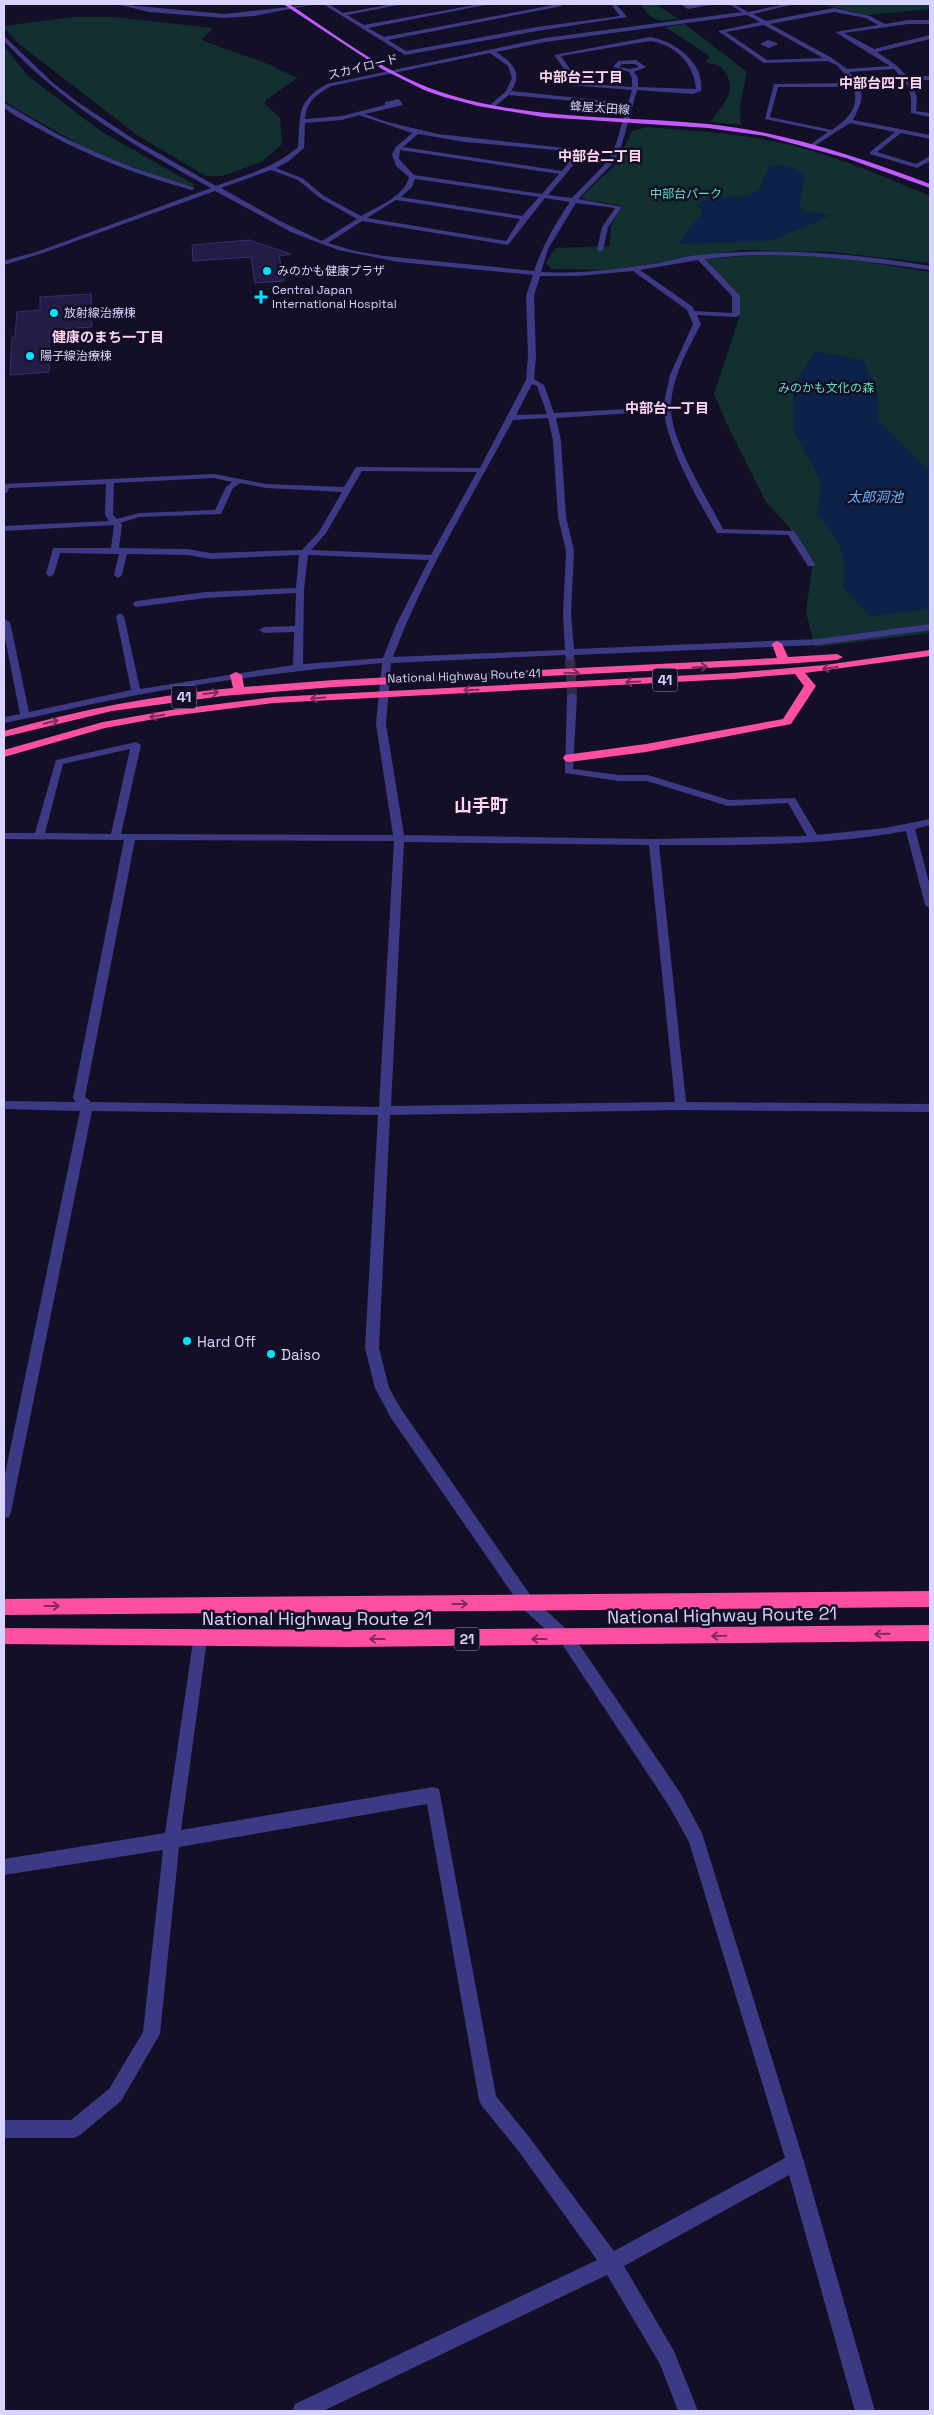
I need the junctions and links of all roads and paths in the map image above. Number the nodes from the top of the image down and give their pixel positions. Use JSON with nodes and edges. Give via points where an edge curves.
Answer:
{"nodes":[{"id":1,"x":119,"y":4,"type":"edge"},
{"id":2,"x":156,"y":4,"type":"edge"},
{"id":3,"x":286,"y":4,"type":"edge"},
{"id":4,"x":313,"y":4,"type":"edge"},
{"id":5,"x":326,"y":4,"type":"edge"},
{"id":6,"x":400,"y":4,"type":"edge"},
{"id":7,"x":487,"y":4,"type":"edge"},
{"id":8,"x":613,"y":4,"type":"edge"},
{"id":9,"x":683,"y":4,"type":"edge"},
{"id":10,"x":713,"y":4,"type":"edge"},
{"id":11,"x":731,"y":4,"type":"edge"},
{"id":12,"x":792,"y":4,"type":"edge"},
{"id":13,"x":558,"y":5,"type":"edge"},
{"id":14,"x":252,"y":8,"type":"dead end"},
{"id":15,"x":292,"y":8,"type":"junction"},
{"id":16,"x":149,"y":10,"type":"junction"},
{"id":17,"x":259,"y":13,"type":"junction"},
{"id":18,"x":748,"y":13,"type":"junction"},
{"id":19,"x":344,"y":14,"type":"junction"},
{"id":20,"x":930,"y":22,"type":"edge"},
{"id":21,"x":572,"y":23,"type":"junction"},
{"id":22,"x":767,"y":24,"type":"junction"},
{"id":23,"x":883,"y":25,"type":"junction"},
{"id":24,"x":363,"y":27,"type":"junction"},
{"id":25,"x":587,"y":34,"type":"junction"},
{"id":26,"x":4,"y":38,"type":"edge"},
{"id":27,"x":930,"y":38,"type":"edge"},
{"id":28,"x":384,"y":39,"type":"junction"},
{"id":29,"x":764,"y":44,"type":"dead end"},
{"id":30,"x":603,"y":45,"type":"junction"},
{"id":31,"x":744,"y":47,"type":"junction"},
{"id":32,"x":491,"y":51,"type":"junction"},
{"id":33,"x":873,"y":51,"type":"junction"},
{"id":34,"x":830,"y":59,"type":"junction"},
{"id":35,"x":895,"y":68,"type":"junction"},
{"id":36,"x":391,"y":71,"type":"junction"},
{"id":37,"x":631,"y":71,"type":"dead end"},
{"id":38,"x":847,"y":71,"type":"junction"},
{"id":39,"x":906,"y":78,"type":"junction"},
{"id":40,"x":930,"y":78,"type":"edge"},
{"id":41,"x":857,"y":84,"type":"junction"},
{"id":42,"x":634,"y":91,"type":"junction"},
{"id":43,"x":509,"y":93,"type":"junction"},
{"id":44,"x":4,"y":105,"type":"edge"},
{"id":45,"x":631,"y":105,"type":"junction"},
{"id":46,"x":388,"y":106,"type":"dead end"},
{"id":47,"x":491,"y":107,"type":"junction"},
{"id":48,"x":360,"y":114,"type":"junction"},
{"id":49,"x":930,"y":115,"type":"edge"},
{"id":50,"x":302,"y":120,"type":"junction"},
{"id":51,"x":849,"y":121,"type":"junction"},
{"id":52,"x":626,"y":122,"type":"junction"},
{"id":53,"x":901,"y":130,"type":"junction"},
{"id":54,"x":834,"y":132,"type":"junction"},
{"id":55,"x":416,"y":133,"type":"junction"},
{"id":56,"x":930,"y":137,"type":"edge"},
{"id":57,"x":813,"y":145,"type":"junction"},
{"id":58,"x":398,"y":148,"type":"junction"},
{"id":59,"x":930,"y":158,"type":"edge"},
{"id":60,"x":271,"y":168,"type":"junction"},
{"id":61,"x":564,"y":173,"type":"junction"},
{"id":62,"x":412,"y":177,"type":"junction"},
{"id":63,"x":930,"y":186,"type":"edge"},
{"id":64,"x":192,"y":188,"type":"dead end"},
{"id":65,"x":217,"y":188,"type":"junction"},
{"id":66,"x":544,"y":195,"type":"junction"},
{"id":67,"x":394,"y":198,"type":"junction"},
{"id":68,"x":574,"y":200,"type":"junction"},
{"id":69,"x":524,"y":218,"type":"junction"},
{"id":70,"x":361,"y":219,"type":"junction"},
{"id":71,"x":323,"y":243,"type":"junction"},
{"id":72,"x":600,"y":250,"type":"dead end"},
{"id":73,"x":699,"y":257,"type":"junction"},
{"id":74,"x":4,"y":262,"type":"edge"},
{"id":75,"x":930,"y":268,"type":"edge"},
{"id":76,"x":634,"y":269,"type":"junction"},
{"id":77,"x":538,"y":274,"type":"junction"},
{"id":78,"x":692,"y":313,"type":"junction"},
{"id":79,"x":530,"y":380,"type":"junction"},
{"id":80,"x":666,"y":408,"type":"junction"},
{"id":81,"x":552,"y":417,"type":"junction"},
{"id":82,"x":511,"y":418,"type":"junction"},
{"id":83,"x":483,"y":470,"type":"junction"},
{"id":84,"x":110,"y":481,"type":"junction"},
{"id":85,"x":238,"y":481,"type":"junction"},
{"id":86,"x":347,"y":490,"type":"junction"},
{"id":87,"x":4,"y":491,"type":"edge"},
{"id":88,"x":116,"y":521,"type":"junction"},
{"id":89,"x":4,"y":528,"type":"edge"},
{"id":90,"x":120,"y":549,"type":"junction"},
{"id":91,"x":304,"y":552,"type":"junction"},
{"id":92,"x":434,"y":558,"type":"junction"},
{"id":93,"x":811,"y":564,"type":"dead end"},
{"id":94,"x":50,"y":574,"type":"dead end"},
{"id":95,"x":118,"y":575,"type":"dead end"},
{"id":96,"x":300,"y":590,"type":"junction"},
{"id":97,"x":136,"y":604,"type":"dead end"},
{"id":98,"x":120,"y":616,"type":"dead end"},
{"id":99,"x":4,"y":622,"type":"edge"},
{"id":100,"x":930,"y":627,"type":"edge"},
{"id":101,"x":299,"y":629,"type":"junction"},
{"id":102,"x":264,"y":630,"type":"dead end"},
{"id":103,"x":777,"y":644,"type":"junction"},
{"id":104,"x":930,"y":645,"type":"edge"},
{"id":105,"x":930,"y":653,"type":"edge"},
{"id":106,"x":570,"y":655,"type":"junction"},
{"id":107,"x":387,"y":660,"type":"junction"},
{"id":108,"x":784,"y":661,"type":"junction"},
{"id":109,"x":15,"y":667,"type":"junction"},
{"id":110,"x":298,"y":668,"type":"junction"},
{"id":111,"x":4,"y":669,"type":"edge"},
{"id":112,"x":798,"y":671,"type":"junction"},
{"id":113,"x":236,"y":675,"type":"junction"},
{"id":114,"x":239,"y":690,"type":"junction"},
{"id":115,"x":136,"y":692,"type":"junction"},
{"id":116,"x":572,"y":696,"type":"tunnel mouth"},
{"id":117,"x":25,"y":717,"type":"junction"},
{"id":118,"x":4,"y":720,"type":"edge"},
{"id":119,"x":4,"y":734,"type":"edge"},
{"id":120,"x":4,"y":754,"type":"edge"},
{"id":121,"x":569,"y":758,"type":"junction"},
{"id":122,"x":930,"y":822,"type":"edge"},
{"id":123,"x":910,"y":828,"type":"junction"},
{"id":124,"x":4,"y":836,"type":"edge"},
{"id":125,"x":39,"y":836,"type":"junction"},
{"id":126,"x":115,"y":838,"type":"junction"},
{"id":127,"x":130,"y":838,"type":"junction"},
{"id":128,"x":399,"y":838,"type":"junction"},
{"id":129,"x":814,"y":840,"type":"junction"},
{"id":130,"x":654,"y":843,"type":"junction"},
{"id":131,"x":930,"y":905,"type":"edge"},
{"id":132,"x":4,"y":1104,"type":"edge"},
{"id":133,"x":87,"y":1105,"type":"junction"},
{"id":134,"x":681,"y":1106,"type":"junction"},
{"id":135,"x":930,"y":1108,"type":"edge"},
{"id":136,"x":384,"y":1111,"type":"junction"},
{"id":137,"x":4,"y":1512,"type":"edge"},
{"id":138,"x":930,"y":1599,"type":"edge"},
{"id":139,"x":528,"y":1604,"type":"junction"},
{"id":140,"x":4,"y":1607,"type":"edge"},
{"id":141,"x":930,"y":1633,"type":"edge"},
{"id":142,"x":4,"y":1636,"type":"edge"},
{"id":143,"x":567,"y":1638,"type":"junction"},
{"id":144,"x":199,"y":1640,"type":"junction"},
{"id":145,"x":172,"y":1840,"type":"junction"},
{"id":146,"x":4,"y":1867,"type":"edge"},
{"id":147,"x":4,"y":2129,"type":"edge"},
{"id":148,"x":795,"y":2162,"type":"junction"},
{"id":149,"x":612,"y":2263,"type":"junction"},
{"id":150,"x":302,"y":2411,"type":"edge"},
{"id":151,"x":688,"y":2411,"type":"edge"},
{"id":152,"x":865,"y":2411,"type":"edge"}],
"edges":[{"from":1,"to":16,"type":"street"},
{"from":2,"to":16,"type":"street"},
{"from":3,"to":15,"type":"main road","name":"蜂屋太田線"},
{"from":4,"to":15,"type":"street"},
{"from":5,"to":19,"type":"street"},
{"from":6,"to":19,"type":"street"},
{"from":7,"to":24,"type":"street"},
{"from":8,"to":21,"type":"street","via":[[624,16]]},
{"from":9,"to":10,"type":"street","via":[[688,7]]},
{"from":11,"to":18,"type":"street"},
{"from":12,"to":18,"type":"street","name":"スカイロード"},
{"from":13,"to":21,"type":"street"},
{"from":13,"to":28,"type":"street"},
{"from":14,"to":17,"type":"street"},
{"from":15,"to":17,"type":"street"},
{"from":15,"to":36,"type":"main road","name":"蜂屋太田線"},
{"from":16,"to":17,"type":"street","via":[[224,16]]},
{"from":18,"to":22,"type":"street"},
{"from":18,"to":25,"type":"street","name":"スカイロード"},
{"from":19,"to":24,"type":"street"},
{"from":20,"to":23,"type":"street"},
{"from":21,"to":25,"type":"street"},
{"from":21,"to":28,"type":"street","via":[[405,53]]},
{"from":22,"to":23,"type":"street","via":[[834,10],[868,17]]},
{"from":22,"to":31,"type":"street","via":[[721,31]]},
{"from":22,"to":34,"type":"street"},
{"from":23,"to":33,"type":"street","via":[[838,32]]},
{"from":24,"to":28,"type":"street"},
{"from":25,"to":30,"type":"street"},
{"from":25,"to":32,"type":"street","name":"スカイロード"},
{"from":26,"to":65,"type":"street","via":[[32,67],[121,134]]},
{"from":27,"to":33,"type":"street"},
{"from":29,"to":31,"type":"street"},
{"from":30,"to":42,"type":"street","via":[[557,54],[567,69],[570,84]]},
{"from":30,"to":42,"type":"street","via":[[657,40],[689,60],[698,75],[697,91]]},
{"from":31,"to":34,"type":"street","via":[[768,62]]},
{"from":32,"to":36,"type":"street","name":"スカイロード"},
{"from":32,"to":43,"type":"street","via":[[502,58],[515,74]]},
{"from":33,"to":35,"type":"street"},
{"from":34,"to":38,"type":"street"},
{"from":35,"to":38,"type":"street"},
{"from":35,"to":39,"type":"street"},
{"from":36,"to":47,"type":"main road","name":"蜂屋太田線","via":[[426,89]]},
{"from":36,"to":50,"type":"street","name":"スカイロード","via":[[329,85],[317,91],[306,100]]},
{"from":37,"to":42,"type":"street","via":[[635,78]]},
{"from":38,"to":41,"type":"street"},
{"from":39,"to":40,"type":"street"},
{"from":39,"to":49,"type":"street","via":[[914,96],[913,112]]},
{"from":41,"to":51,"type":"street","via":[[860,100]]},
{"from":41,"to":54,"type":"street","via":[[776,85],[767,118]]},
{"from":42,"to":45,"type":"street"},
{"from":43,"to":45,"type":"street"},
{"from":43,"to":47,"type":"street"},
{"from":44,"to":64,"type":"street","via":[[52,134],[94,154]]},
{"from":45,"to":52,"type":"street"},
{"from":46,"to":48,"type":"street"},
{"from":47,"to":52,"type":"main road","name":"蜂屋太田線"},
{"from":48,"to":50,"type":"street"},
{"from":48,"to":55,"type":"street"},
{"from":50,"to":60,"type":"street","name":"スカイロード","via":[[301,148]]},
{"from":51,"to":53,"type":"street"},
{"from":51,"to":54,"type":"street"},
{"from":52,"to":57,"type":"main road","name":"蜂屋太田線","via":[[744,130]]},
{"from":52,"to":68,"type":"street","via":[[611,162]]},
{"from":53,"to":56,"type":"street"},
{"from":53,"to":59,"type":"street","via":[[872,153],[917,166]]},
{"from":54,"to":57,"type":"street"},
{"from":55,"to":58,"type":"street"},
{"from":55,"to":61,"type":"street","via":[[580,152]]},
{"from":57,"to":63,"type":"main road","name":"蜂屋太田線"},
{"from":58,"to":61,"type":"street"},
{"from":58,"to":62,"type":"street","via":[[395,160]]},
{"from":60,"to":65,"type":"street","name":"スカイロード"},
{"from":60,"to":70,"type":"street","via":[[300,179],[322,198]]},
{"from":61,"to":66,"type":"street"},
{"from":62,"to":66,"type":"street"},
{"from":62,"to":67,"type":"street","via":[[410,186]]},
{"from":65,"to":71,"type":"street","via":[[290,229]]},
{"from":65,"to":74,"type":"street","name":"スカイロード","via":[[41,252]]},
{"from":66,"to":68,"type":"street"},
{"from":66,"to":69,"type":"street"},
{"from":67,"to":69,"type":"street"},
{"from":67,"to":70,"type":"street"},
{"from":68,"to":72,"type":"street","via":[[619,207],[605,227]]},
{"from":68,"to":77,"type":"street","via":[[545,249]]},
{"from":69,"to":70,"type":"street","via":[[508,243]]},
{"from":70,"to":71,"type":"street"},
{"from":71,"to":77,"type":"street","via":[[387,258]]},
{"from":73,"to":75,"type":"street","via":[[811,252]]},
{"from":73,"to":76,"type":"street"},
{"from":73,"to":78,"type":"street","via":[[736,296],[736,315]]},
{"from":76,"to":77,"type":"street","via":[[576,275]]},
{"from":76,"to":78,"type":"street"},
{"from":77,"to":79,"type":"street","via":[[530,296]]},
{"from":78,"to":80,"type":"street","via":[[697,324],[675,369]]},
{"from":79,"to":81,"type":"street","via":[[540,385]]},
{"from":79,"to":82,"type":"street"},
{"from":80,"to":81,"type":"street"},
{"from":80,"to":93,"type":"street","via":[[673,436],[720,531],[791,533]]},
{"from":81,"to":82,"type":"street"},
{"from":81,"to":106,"type":"street","via":[[557,441],[562,517],[570,551],[566,614]]},
{"from":82,"to":83,"type":"street"},
{"from":83,"to":86,"type":"street","via":[[359,469]]},
{"from":83,"to":92,"type":"street"},
{"from":84,"to":85,"type":"street","via":[[214,476]]},
{"from":84,"to":87,"type":"street","via":[[5,486]]},
{"from":84,"to":88,"type":"street","via":[[108,510]]},
{"from":85,"to":86,"type":"street","via":[[266,486]]},
{"from":85,"to":88,"type":"street","via":[[230,487],[218,512],[139,515]]},
{"from":86,"to":91,"type":"street","via":[[322,533]]},
{"from":88,"to":89,"type":"street"},
{"from":88,"to":90,"type":"street"},
{"from":90,"to":91,"type":"street","via":[[211,556]]},
{"from":90,"to":94,"type":"street","via":[[56,550]]},
{"from":90,"to":95,"type":"street"},
{"from":91,"to":92,"type":"street"},
{"from":91,"to":96,"type":"street"},
{"from":92,"to":107,"type":"street","via":[[401,623]]},
{"from":96,"to":97,"type":"street","via":[[206,595]]},
{"from":96,"to":101,"type":"street"},
{"from":98,"to":115,"type":"street"},
{"from":99,"to":109,"type":"street"},
{"from":100,"to":103,"type":"street","via":[[864,637]]},
{"from":101,"to":102,"type":"street"},
{"from":101,"to":110,"type":"street"},
{"from":103,"to":106,"type":"street"},
{"from":103,"to":108,"type":"highway"},
{"from":104,"to":108,"type":"highway","name":"National Highway Route 41","number":"41","via":[[853,656]]},
{"from":105,"to":112,"type":"highway","name":"National Highway Route 41","number":"41","one_way":true},
{"from":106,"to":107,"type":"street"},
{"from":107,"to":110,"type":"street"},
{"from":107,"to":128,"type":"street","via":[[381,724]]},
{"from":114,"to":108,"type":"highway","name":"National Highway Route 41","number":"41","one_way":true},
{"from":109,"to":111,"type":"street"},
{"from":109,"to":117,"type":"street"},
{"from":110,"to":113,"type":"street"},
{"from":112,"to":120,"type":"highway","name":"National Highway Route 41","number":"41","one_way":true,"via":[[274,700],[103,726]]},
{"from":112,"to":121,"type":"highway","via":[[810,686],[788,722],[646,748]]},
{"from":113,"to":114,"type":"highway"},
{"from":113,"to":115,"type":"street"},
{"from":119,"to":114,"type":"highway","name":"National Highway Route 41","number":"41","one_way":true,"via":[[133,704]]},
{"from":115,"to":117,"type":"street"},
{"from":116,"to":121,"type":"street"},
{"from":117,"to":118,"type":"street"},
{"from":121,"to":129,"type":"street","via":[[568,771],[619,778],[648,778],[728,803],[791,800]]},
{"from":122,"to":123,"type":"street"},
{"from":123,"to":129,"type":"street"},
{"from":123,"to":131,"type":"street"},
{"from":124,"to":125,"type":"street"},
{"from":125,"to":126,"type":"street"},
{"from":125,"to":126,"type":"street","via":[[59,762],[136,745]]},
{"from":126,"to":127,"type":"street"},
{"from":127,"to":128,"type":"street"},
{"from":127,"to":133,"type":"street","via":[[78,1098]]},
{"from":128,"to":130,"type":"street"},
{"from":128,"to":136,"type":"street"},
{"from":129,"to":130,"type":"street"},
{"from":130,"to":134,"type":"street"},
{"from":132,"to":133,"type":"street"},
{"from":133,"to":136,"type":"street"},
{"from":133,"to":137,"type":"street"},
{"from":134,"to":135,"type":"street"},
{"from":134,"to":136,"type":"street"},
{"from":136,"to":139,"type":"street","via":[[372,1348],[377,1374],[388,1403]]},
{"from":138,"to":139,"type":"highway","name":"National Highway Route 21"},
{"from":140,"to":139,"type":"highway","name":"National Highway Route 21","one_way":true},
{"from":139,"to":143,"type":"street"},
{"from":141,"to":143,"type":"highway","name":"National Highway Route 21","number":"21","one_way":true},
{"from":142,"to":144,"type":"highway","name":"National Highway Route 21","number":"21"},
{"from":143,"to":144,"type":"highway","name":"National Highway Route 21","number":"21","one_way":true},
{"from":143,"to":148,"type":"street","via":[[675,1800],[696,1839]]},
{"from":144,"to":145,"type":"street"},
{"from":145,"to":146,"type":"street"},
{"from":145,"to":147,"type":"street","via":[[151,2034],[115,2095],[74,2129]]},
{"from":145,"to":149,"type":"street","via":[[433,1795],[488,2100]]},
{"from":148,"to":149,"type":"street"},
{"from":148,"to":152,"type":"street"},
{"from":149,"to":150,"type":"street"},
{"from":149,"to":151,"type":"street","via":[[667,2358]]}]}
